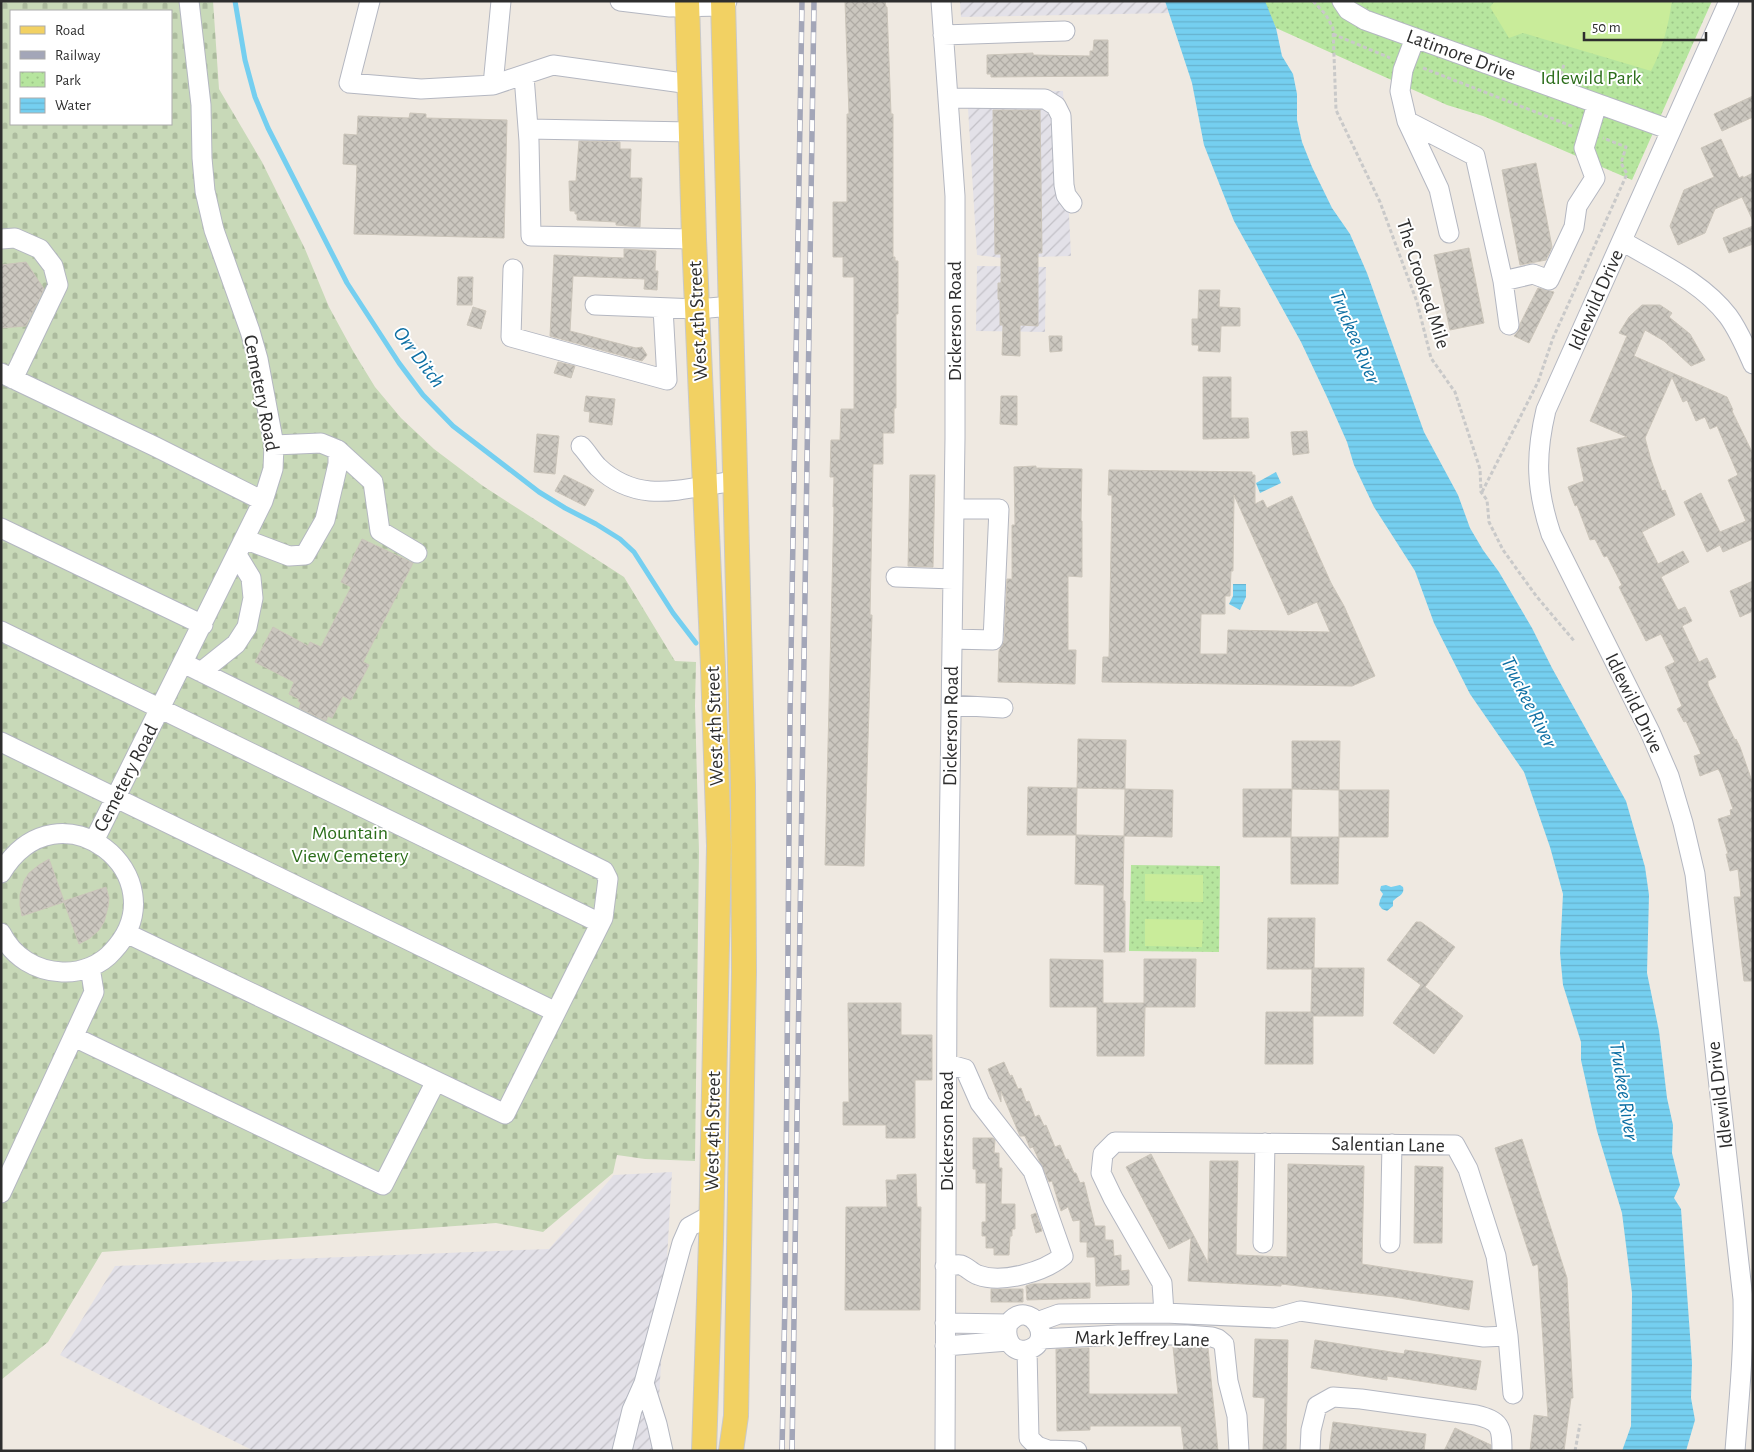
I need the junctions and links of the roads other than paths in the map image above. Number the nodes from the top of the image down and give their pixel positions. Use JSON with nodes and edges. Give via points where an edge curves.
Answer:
{"nodes":[{"id":1,"x":189,"y":1,"type":"edge"},
{"id":2,"x":370,"y":1,"type":"edge"},
{"id":3,"x":501,"y":1,"type":"edge"},
{"id":4,"x":620,"y":1,"type":"edge"},
{"id":5,"x":941,"y":1,"type":"edge"},
{"id":6,"x":1342,"y":1,"type":"edge"},
{"id":7,"x":1729,"y":1,"type":"edge"},
{"id":8,"x":725,"y":3,"type":"edge"},
{"id":9,"x":687,"y":4,"type":"edge"},
{"id":10,"x":1065,"y":31,"type":"dead end"},
{"id":11,"x":943,"y":35,"type":"junction"},
{"id":12,"x":1415,"y":38,"type":"junction"},
{"id":13,"x":524,"y":76,"type":"junction"},
{"id":14,"x":690,"y":84,"type":"junction"},
{"id":15,"x":492,"y":85,"type":"junction"},
{"id":16,"x":948,"y":98,"type":"junction"},
{"id":17,"x":1597,"y":104,"type":"junction"},
{"id":18,"x":1407,"y":121,"type":"junction"},
{"id":19,"x":528,"y":129,"type":"junction"},
{"id":20,"x":1671,"y":130,"type":"junction"},
{"id":21,"x":691,"y":132,"type":"junction"},
{"id":22,"x":1072,"y":203,"type":"dead end"},
{"id":23,"x":1449,"y":233,"type":"dead end"},
{"id":24,"x":1,"y":239,"type":"edge"},
{"id":25,"x":694,"y":239,"type":"junction"},
{"id":26,"x":1622,"y":241,"type":"junction"},
{"id":27,"x":513,"y":269,"type":"dead end"},
{"id":28,"x":1503,"y":281,"type":"junction"},
{"id":29,"x":595,"y":305,"type":"dead end"},
{"id":30,"x":731,"y":306,"type":"junction"},
{"id":31,"x":664,"y":308,"type":"junction"},
{"id":32,"x":698,"y":309,"type":"junction"},
{"id":33,"x":1509,"y":325,"type":"dead end"},
{"id":34,"x":1753,"y":364,"type":"edge"},
{"id":35,"x":7,"y":376,"type":"edge"},
{"id":36,"x":274,"y":445,"type":"junction"},
{"id":37,"x":581,"y":446,"type":"dead end"},
{"id":38,"x":338,"y":450,"type":"junction"},
{"id":39,"x":736,"y":481,"type":"junction"},
{"id":40,"x":706,"y":484,"type":"junction"},
{"id":41,"x":263,"y":501,"type":"junction"},
{"id":42,"x":954,"y":509,"type":"junction"},
{"id":43,"x":1,"y":528,"type":"edge"},
{"id":44,"x":241,"y":547,"type":"junction"},
{"id":45,"x":417,"y":553,"type":"dead end"},
{"id":46,"x":896,"y":577,"type":"dead end"},
{"id":47,"x":953,"y":579,"type":"junction"},
{"id":48,"x":203,"y":625,"type":"junction"},
{"id":49,"x":1,"y":631,"type":"edge"},
{"id":50,"x":952,"y":639,"type":"junction"},
{"id":51,"x":183,"y":663,"type":"junction"},
{"id":52,"x":201,"y":672,"type":"junction"},
{"id":53,"x":951,"y":705,"type":"junction"},
{"id":54,"x":161,"y":708,"type":"junction"},
{"id":55,"x":1003,"y":708,"type":"dead end"},
{"id":56,"x":1,"y":742,"type":"edge"},
{"id":57,"x":116,"y":798,"type":"junction"},
{"id":58,"x":94,"y":841,"type":"junction"},
{"id":59,"x":1,"y":873,"type":"edge"},
{"id":60,"x":600,"y":923,"type":"junction"},
{"id":61,"x":126,"y":932,"type":"junction"},
{"id":62,"x":2,"y":935,"type":"edge"},
{"id":63,"x":90,"y":967,"type":"junction"},
{"id":64,"x":556,"y":1012,"type":"junction"},
{"id":65,"x":74,"y":1037,"type":"junction"},
{"id":66,"x":947,"y":1064,"type":"junction"},
{"id":67,"x":436,"y":1081,"type":"junction"},
{"id":68,"x":1265,"y":1143,"type":"junction"},
{"id":69,"x":1392,"y":1144,"type":"junction"},
{"id":70,"x":1,"y":1193,"type":"edge"},
{"id":71,"x":711,"y":1214,"type":"junction"},
{"id":72,"x":1263,"y":1243,"type":"dead end"},
{"id":73,"x":1390,"y":1243,"type":"dead end"},
{"id":74,"x":945,"y":1266,"type":"junction"},
{"id":75,"x":1164,"y":1313,"type":"junction"},
{"id":76,"x":945,"y":1323,"type":"junction"},
{"id":77,"x":1008,"y":1333,"type":"junction"},
{"id":78,"x":1508,"y":1336,"type":"junction"},
{"id":79,"x":1035,"y":1337,"type":"junction"},
{"id":80,"x":945,"y":1346,"type":"junction"},
{"id":81,"x":644,"y":1383,"type":"junction"},
{"id":82,"x":1747,"y":1383,"type":"edge"},
{"id":83,"x":1513,"y":1394,"type":"dead end"},
{"id":84,"x":622,"y":1451,"type":"edge"},
{"id":85,"x":663,"y":1451,"type":"edge"},
{"id":86,"x":704,"y":1451,"type":"edge"},
{"id":87,"x":732,"y":1451,"type":"edge"},
{"id":88,"x":945,"y":1451,"type":"edge"},
{"id":89,"x":1078,"y":1451,"type":"edge"},
{"id":90,"x":1239,"y":1451,"type":"edge"},
{"id":91,"x":1310,"y":1451,"type":"edge"},
{"id":92,"x":1502,"y":1451,"type":"edge"},
{"id":93,"x":1735,"y":1451,"type":"edge"}],
"edges":[{"from":1,"to":36,"type":"street","name":"Cemetery Road","via":[[201,105],[205,192],[214,230],[258,359]]},
{"from":2,"to":15,"type":"street","via":[[349,83],[421,89]]},
{"from":3,"to":15,"type":"street"},
{"from":4,"to":9,"type":"street","via":[[670,7]]},
{"from":5,"to":11,"type":"street","name":"Dickerson Road"},
{"from":6,"to":12,"type":"street","name":"Latimore Drive","via":[[1356,16]]},
{"from":7,"to":20,"type":"street","name":"Idlewild Drive"},
{"from":8,"to":9,"type":"street"},
{"from":8,"to":30,"type":"main road","name":"West 4th Street"},
{"from":9,"to":14,"type":"main road","name":"West 4th Street"},
{"from":10,"to":11,"type":"street"},
{"from":11,"to":16,"type":"street","name":"Dickerson Road"},
{"from":12,"to":17,"type":"street","name":"Latimore Drive"},
{"from":12,"to":18,"type":"street","via":[[1403,70],[1400,91]]},
{"from":13,"to":14,"type":"street","via":[[553,65]]},
{"from":13,"to":15,"type":"street"},
{"from":13,"to":19,"type":"street"},
{"from":14,"to":21,"type":"main road","name":"West 4th Street"},
{"from":16,"to":22,"type":"street","via":[[1045,99],[1056,106],[1061,116],[1064,185]]},
{"from":16,"to":42,"type":"street","name":"Dickerson Road","via":[[954,196]]},
{"from":17,"to":20,"type":"street","name":"Latimore Drive"},
{"from":17,"to":28,"type":"street","via":[[1584,148],[1595,178],[1577,206],[1574,227],[1549,280],[1533,274]]},
{"from":18,"to":23,"type":"street","via":[[1439,189]]},
{"from":18,"to":28,"type":"street","via":[[1475,156]]},
{"from":19,"to":21,"type":"street"},
{"from":19,"to":25,"type":"street","via":[[531,236]]},
{"from":20,"to":26,"type":"street","name":"Idlewild Drive"},
{"from":21,"to":25,"type":"main road","name":"West 4th Street"},
{"from":24,"to":35,"type":"street","via":[[15,238],[40,249],[53,266],[58,286]]},
{"from":25,"to":32,"type":"main road","name":"West 4th Street"},
{"from":26,"to":34,"type":"street","via":[[1713,299],[1740,335]]},
{"from":26,"to":82,"type":"street","name":"Idlewild Drive","via":[[1546,410],[1540,435],[1538,483],[1550,534],[1669,776],[1695,874],[1743,1299]]},
{"from":27,"to":31,"type":"street","via":[[510,337],[667,380]]},
{"from":28,"to":33,"type":"street"},
{"from":29,"to":31,"type":"street"},
{"from":30,"to":32,"type":"street"},
{"from":30,"to":39,"type":"main road","name":"West 4th Street"},
{"from":31,"to":32,"type":"street"},
{"from":32,"to":40,"type":"main road","name":"West 4th Street"},
{"from":35,"to":41,"type":"street"},
{"from":36,"to":38,"type":"street","via":[[321,443]]},
{"from":36,"to":41,"type":"street","name":"Cemetery Road","via":[[273,469]]},
{"from":37,"to":40,"type":"street","via":[[597,466],[628,487],[662,492]]},
{"from":38,"to":44,"type":"street","via":[[338,464],[325,520],[304,555],[290,556]]},
{"from":38,"to":45,"type":"street","via":[[373,482],[380,531]]},
{"from":39,"to":40,"type":"street"},
{"from":39,"to":87,"type":"main road","name":"West 4th Street","via":[[744,785],[744,972],[736,1416]]},
{"from":40,"to":71,"type":"main road","name":"West 4th Street","via":[[719,846]]},
{"from":41,"to":44,"type":"street","name":"Cemetery Road"},
{"from":42,"to":47,"type":"street","name":"Dickerson Road"},
{"from":42,"to":50,"type":"street","via":[[999,509],[993,640]]},
{"from":43,"to":48,"type":"street"},
{"from":44,"to":48,"type":"street","name":"Cemetery Road"},
{"from":44,"to":52,"type":"street","via":[[251,578],[253,598],[247,627],[236,644]]},
{"from":46,"to":47,"type":"street"},
{"from":47,"to":50,"type":"street","name":"Dickerson Road"},
{"from":48,"to":51,"type":"street","name":"Cemetery Road"},
{"from":49,"to":54,"type":"street"},
{"from":50,"to":53,"type":"street","name":"Dickerson Road"},
{"from":51,"to":52,"type":"street"},
{"from":51,"to":54,"type":"street","name":"Cemetery Road"},
{"from":52,"to":60,"type":"street","via":[[604,871],[608,879]]},
{"from":53,"to":55,"type":"street"},
{"from":53,"to":66,"type":"street","name":"Dickerson Road"},
{"from":54,"to":57,"type":"street","name":"Cemetery Road"},
{"from":54,"to":60,"type":"street"},
{"from":56,"to":57,"type":"street"},
{"from":57,"to":58,"type":"street","name":"Cemetery Road"},
{"from":57,"to":64,"type":"street"},
{"from":58,"to":59,"type":"street","via":[[62,834],[38,839],[16,853]]},
{"from":58,"to":61,"type":"street","via":[[118,860],[130,883],[133,908]]},
{"from":60,"to":64,"type":"street"},
{"from":61,"to":63,"type":"street","via":[[111,953]]},
{"from":61,"to":67,"type":"street"},
{"from":62,"to":63,"type":"street","via":[[18,955],[40,968],[65,973]]},
{"from":63,"to":65,"type":"street","via":[[94,992]]},
{"from":64,"to":67,"type":"street","via":[[505,1114]]},
{"from":65,"to":67,"type":"street","via":[[383,1185]]},
{"from":65,"to":70,"type":"street"},
{"from":66,"to":74,"type":"street","name":"Dickerson Road"},
{"from":66,"to":74,"type":"street","via":[[964,1069],[980,1103],[1033,1171],[1063,1256],[1052,1265],[998,1279],[978,1275],[960,1265]]},
{"from":68,"to":69,"type":"street","name":"Salentian Lane"},
{"from":68,"to":72,"type":"street"},
{"from":68,"to":75,"type":"street","name":"Salentian Lane","via":[[1115,1142],[1104,1154],[1101,1173],[1162,1283]]},
{"from":69,"to":73,"type":"street"},
{"from":69,"to":78,"type":"street","name":"Salentian Lane","via":[[1455,1145],[1468,1169],[1496,1256]]},
{"from":71,"to":81,"type":"street","via":[[689,1227],[682,1243]]},
{"from":71,"to":86,"type":"main road","name":"West 4th Street"},
{"from":74,"to":76,"type":"street","name":"Dickerson Road"},
{"from":75,"to":78,"type":"street","via":[[1275,1318],[1300,1311],[1484,1337]]},
{"from":75,"to":79,"type":"street","via":[[1059,1314]]},
{"from":76,"to":77,"type":"street"},
{"from":76,"to":80,"type":"street","name":"Dickerson Road"},
{"from":77,"to":79,"type":"street","via":[[1016,1348]]},
{"from":77,"to":79,"type":"street","name":"Mark Jeffrey Lane","via":[[1017,1317],[1028,1316]]},
{"from":77,"to":80,"type":"street"},
{"from":78,"to":83,"type":"street"},
{"from":79,"to":89,"type":"street","via":[[1029,1438],[1048,1450]]},
{"from":79,"to":90,"type":"street","name":"Mark Jeffrey Lane","via":[[1186,1335],[1218,1339],[1224,1344],[1228,1381],[1237,1416]]},
{"from":80,"to":88,"type":"street","name":"Dickerson Road"},
{"from":81,"to":84,"type":"street","via":[[632,1410]]},
{"from":81,"to":85,"type":"street"},
{"from":82,"to":93,"type":"street","name":"Idlewild Drive"},
{"from":91,"to":92,"type":"street","via":[[1317,1406],[1333,1397],[1492,1419],[1500,1426]]}]}
